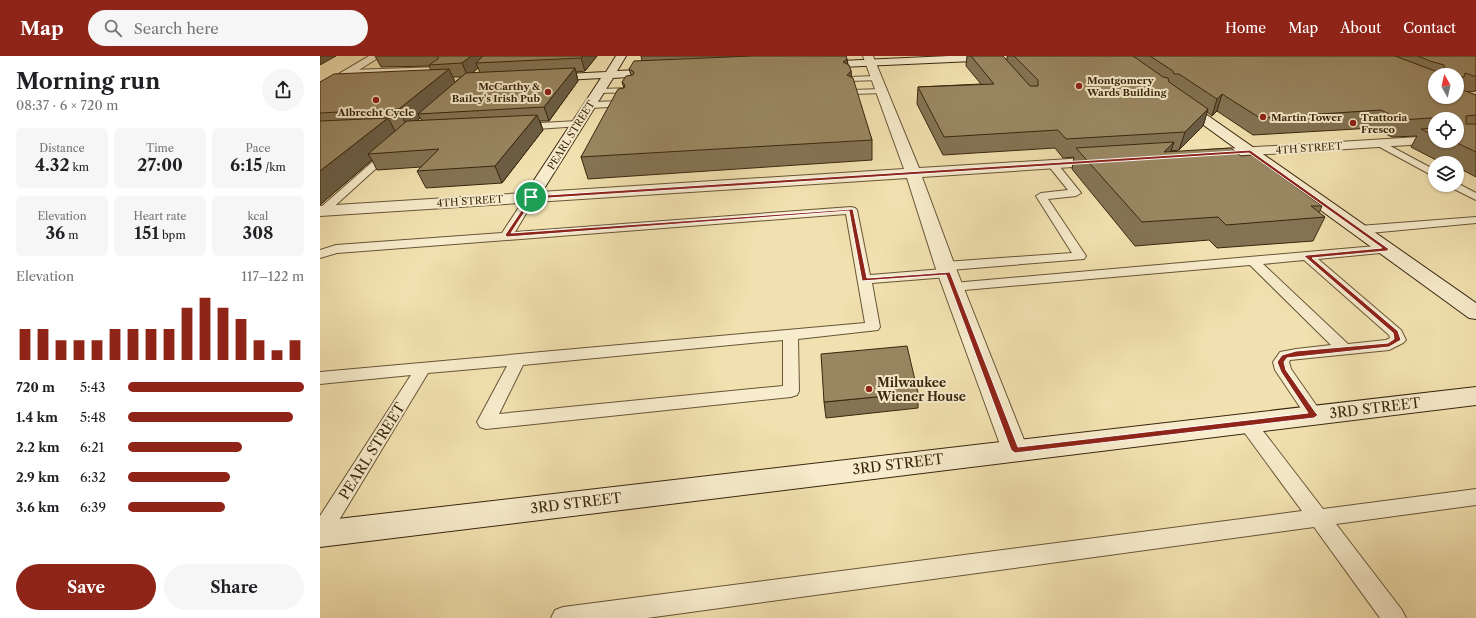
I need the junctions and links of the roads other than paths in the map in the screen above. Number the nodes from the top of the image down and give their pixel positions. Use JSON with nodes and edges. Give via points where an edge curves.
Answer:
{"nodes":[{"id":1,"x":376,"y":56,"type":"edge"},
{"id":2,"x":621,"y":56,"type":"edge"},
{"id":3,"x":1018,"y":56,"type":"edge"},
{"id":4,"x":1000,"y":58,"type":"edge"},
{"id":5,"x":869,"y":59,"type":"edge"},
{"id":6,"x":808,"y":66,"type":"edge"},
{"id":7,"x":349,"y":72,"type":"junction"},
{"id":8,"x":674,"y":72,"type":"edge"},
{"id":9,"x":610,"y":75,"type":"junction"},
{"id":10,"x":537,"y":78,"type":"edge"},
{"id":11,"x":876,"y":78,"type":"junction"},
{"id":12,"x":849,"y":79,"type":"edge"},
{"id":13,"x":425,"y":81,"type":"joint"},
{"id":14,"x":445,"y":82,"type":"edge"},
{"id":15,"x":345,"y":87,"type":"edge"},
{"id":16,"x":321,"y":89,"type":"edge"},
{"id":17,"x":633,"y":90,"type":"edge"},
{"id":18,"x":599,"y":92,"type":"junction"},
{"id":19,"x":853,"y":92,"type":"edge"},
{"id":20,"x":1170,"y":94,"type":"edge"},
{"id":21,"x":885,"y":99,"type":"junction"},
{"id":22,"x":625,"y":104,"type":"edge"},
{"id":23,"x":590,"y":105,"type":"junction"},
{"id":24,"x":578,"y":124,"type":"junction"},
{"id":25,"x":514,"y":127,"type":"edge"},
{"id":26,"x":1428,"y":140,"type":"edge"},
{"id":27,"x":1379,"y":143,"type":"junction"},
{"id":28,"x":393,"y":148,"type":"edge"},
{"id":29,"x":1250,"y":152,"type":"junction"},
{"id":30,"x":1192,"y":155,"type":"edge"},
{"id":31,"x":1114,"y":160,"type":"edge"},
{"id":32,"x":1052,"y":164,"type":"junction"},
{"id":33,"x":1428,"y":170,"type":"edge"},
{"id":34,"x":913,"y":173,"type":"junction"},
{"id":35,"x":1464,"y":190,"type":"edge"},
{"id":36,"x":531,"y":197,"type":"junction"},
{"id":37,"x":1476,"y":197,"type":"edge"},
{"id":38,"x":322,"y":210,"type":"edge"},
{"id":39,"x":1476,"y":220,"type":"edge"},
{"id":40,"x":1359,"y":230,"type":"junction"},
{"id":41,"x":507,"y":235,"type":"junction"},
{"id":42,"x":1387,"y":249,"type":"junction"},
{"id":43,"x":320,"y":254,"type":"edge"},
{"id":44,"x":1307,"y":256,"type":"junction"},
{"id":45,"x":1253,"y":261,"type":"junction"},
{"id":46,"x":949,"y":275,"type":"junction"},
{"id":47,"x":864,"y":280,"type":"junction"},
{"id":48,"x":1476,"y":313,"type":"edge"},
{"id":49,"x":790,"y":335,"type":"junction"},
{"id":50,"x":1344,"y":349,"type":"junction"},
{"id":51,"x":516,"y":361,"type":"junction"},
{"id":52,"x":423,"y":369,"type":"junction"},
{"id":53,"x":320,"y":378,"type":"edge"},
{"id":54,"x":1476,"y":396,"type":"edge"},
{"id":55,"x":1314,"y":415,"type":"junction"},
{"id":56,"x":1247,"y":423,"type":"junction"},
{"id":57,"x":1015,"y":450,"type":"junction"},
{"id":58,"x":1476,"y":496,"type":"edge"},
{"id":59,"x":1318,"y":518,"type":"junction"},
{"id":60,"x":320,"y":534,"type":"edge"},
{"id":61,"x":563,"y":618,"type":"edge"},
{"id":62,"x":1394,"y":618,"type":"edge"}],
"edges":[{"from":1,"to":7,"type":"main road"},
{"from":2,"to":9,"type":"main road","name":"PEARL STREET"},
{"from":3,"to":4,"type":"main road"},
{"from":4,"to":5,"type":"main road"},
{"from":5,"to":6,"type":"main road"},
{"from":5,"to":11,"type":"main road"},
{"from":7,"to":13,"type":"lane","via":[[440,69]]},
{"from":7,"to":16,"type":"main road"},
{"from":8,"to":9,"type":"main road"},
{"from":9,"to":10,"type":"main road"},
{"from":9,"to":18,"type":"main road","name":"PEARL STREET"},
{"from":11,"to":12,"type":"lane"},
{"from":11,"to":21,"type":"main road"},
{"from":13,"to":14,"type":"main road"},
{"from":15,"to":16,"type":"main road"},
{"from":17,"to":18,"type":"lane"},
{"from":18,"to":23,"type":"main road","name":"PEARL STREET"},
{"from":19,"to":21,"type":"lane"},
{"from":20,"to":29,"type":"main road"},
{"from":21,"to":34,"type":"main road"},
{"from":22,"to":23,"type":"lane"},
{"from":23,"to":24,"type":"main road","name":"PEARL STREET"},
{"from":24,"to":25,"type":"lane"},
{"from":24,"to":36,"type":"main road","name":"PEARL STREET"},
{"from":26,"to":27,"type":"main road","name":"4TH STREET"},
{"from":27,"to":29,"type":"main road","name":"4TH STREET"},
{"from":27,"to":33,"type":"lane"},
{"from":28,"to":38,"type":"lane"},
{"from":29,"to":30,"type":"main road","name":"4TH STREET"},
{"from":29,"to":40,"type":"main road"},
{"from":31,"to":32,"type":"main road","name":"4TH STREET"},
{"from":32,"to":34,"type":"main road","name":"4TH STREET"},
{"from":32,"to":46,"type":"lane","via":[[1076,193],[1041,196],[1080,256]]},
{"from":34,"to":36,"type":"main road","name":"4TH STREET"},
{"from":34,"to":46,"type":"main road"},
{"from":35,"to":37,"type":"lane"},
{"from":36,"to":38,"type":"main road","name":"4TH STREET"},
{"from":36,"to":41,"type":"lane","name":"PEARL STREET"},
{"from":39,"to":40,"type":"lane"},
{"from":40,"to":42,"type":"main road"},
{"from":41,"to":43,"type":"lane","via":[[336,248]]},
{"from":41,"to":47,"type":"lane","via":[[851,210]]},
{"from":42,"to":44,"type":"lane"},
{"from":42,"to":48,"type":"main road"},
{"from":44,"to":45,"type":"lane"},
{"from":44,"to":50,"type":"lane","via":[[1396,333],[1398,340],[1389,345]]},
{"from":45,"to":46,"type":"lane"},
{"from":45,"to":50,"type":"lane"},
{"from":46,"to":47,"type":"lane"},
{"from":46,"to":57,"type":"main road"},
{"from":47,"to":49,"type":"lane","via":[[873,327]]},
{"from":49,"to":51,"type":"lane"},
{"from":49,"to":51,"type":"lane","via":[[791,391],[486,422]]},
{"from":50,"to":55,"type":"lane","via":[[1284,356],[1280,362]]},
{"from":51,"to":52,"type":"lane"},
{"from":52,"to":53,"type":"lane"},
{"from":52,"to":60,"type":"lane","name":"PEARL STREET"},
{"from":54,"to":55,"type":"main road","name":"3RD STREET"},
{"from":55,"to":56,"type":"main road","name":"3RD STREET"},
{"from":56,"to":57,"type":"main road","name":"3RD STREET"},
{"from":56,"to":59,"type":"lane"},
{"from":57,"to":60,"type":"main road","name":"3RD STREET"},
{"from":58,"to":59,"type":"lane"},
{"from":59,"to":61,"type":"lane"},
{"from":59,"to":62,"type":"lane"}]}
